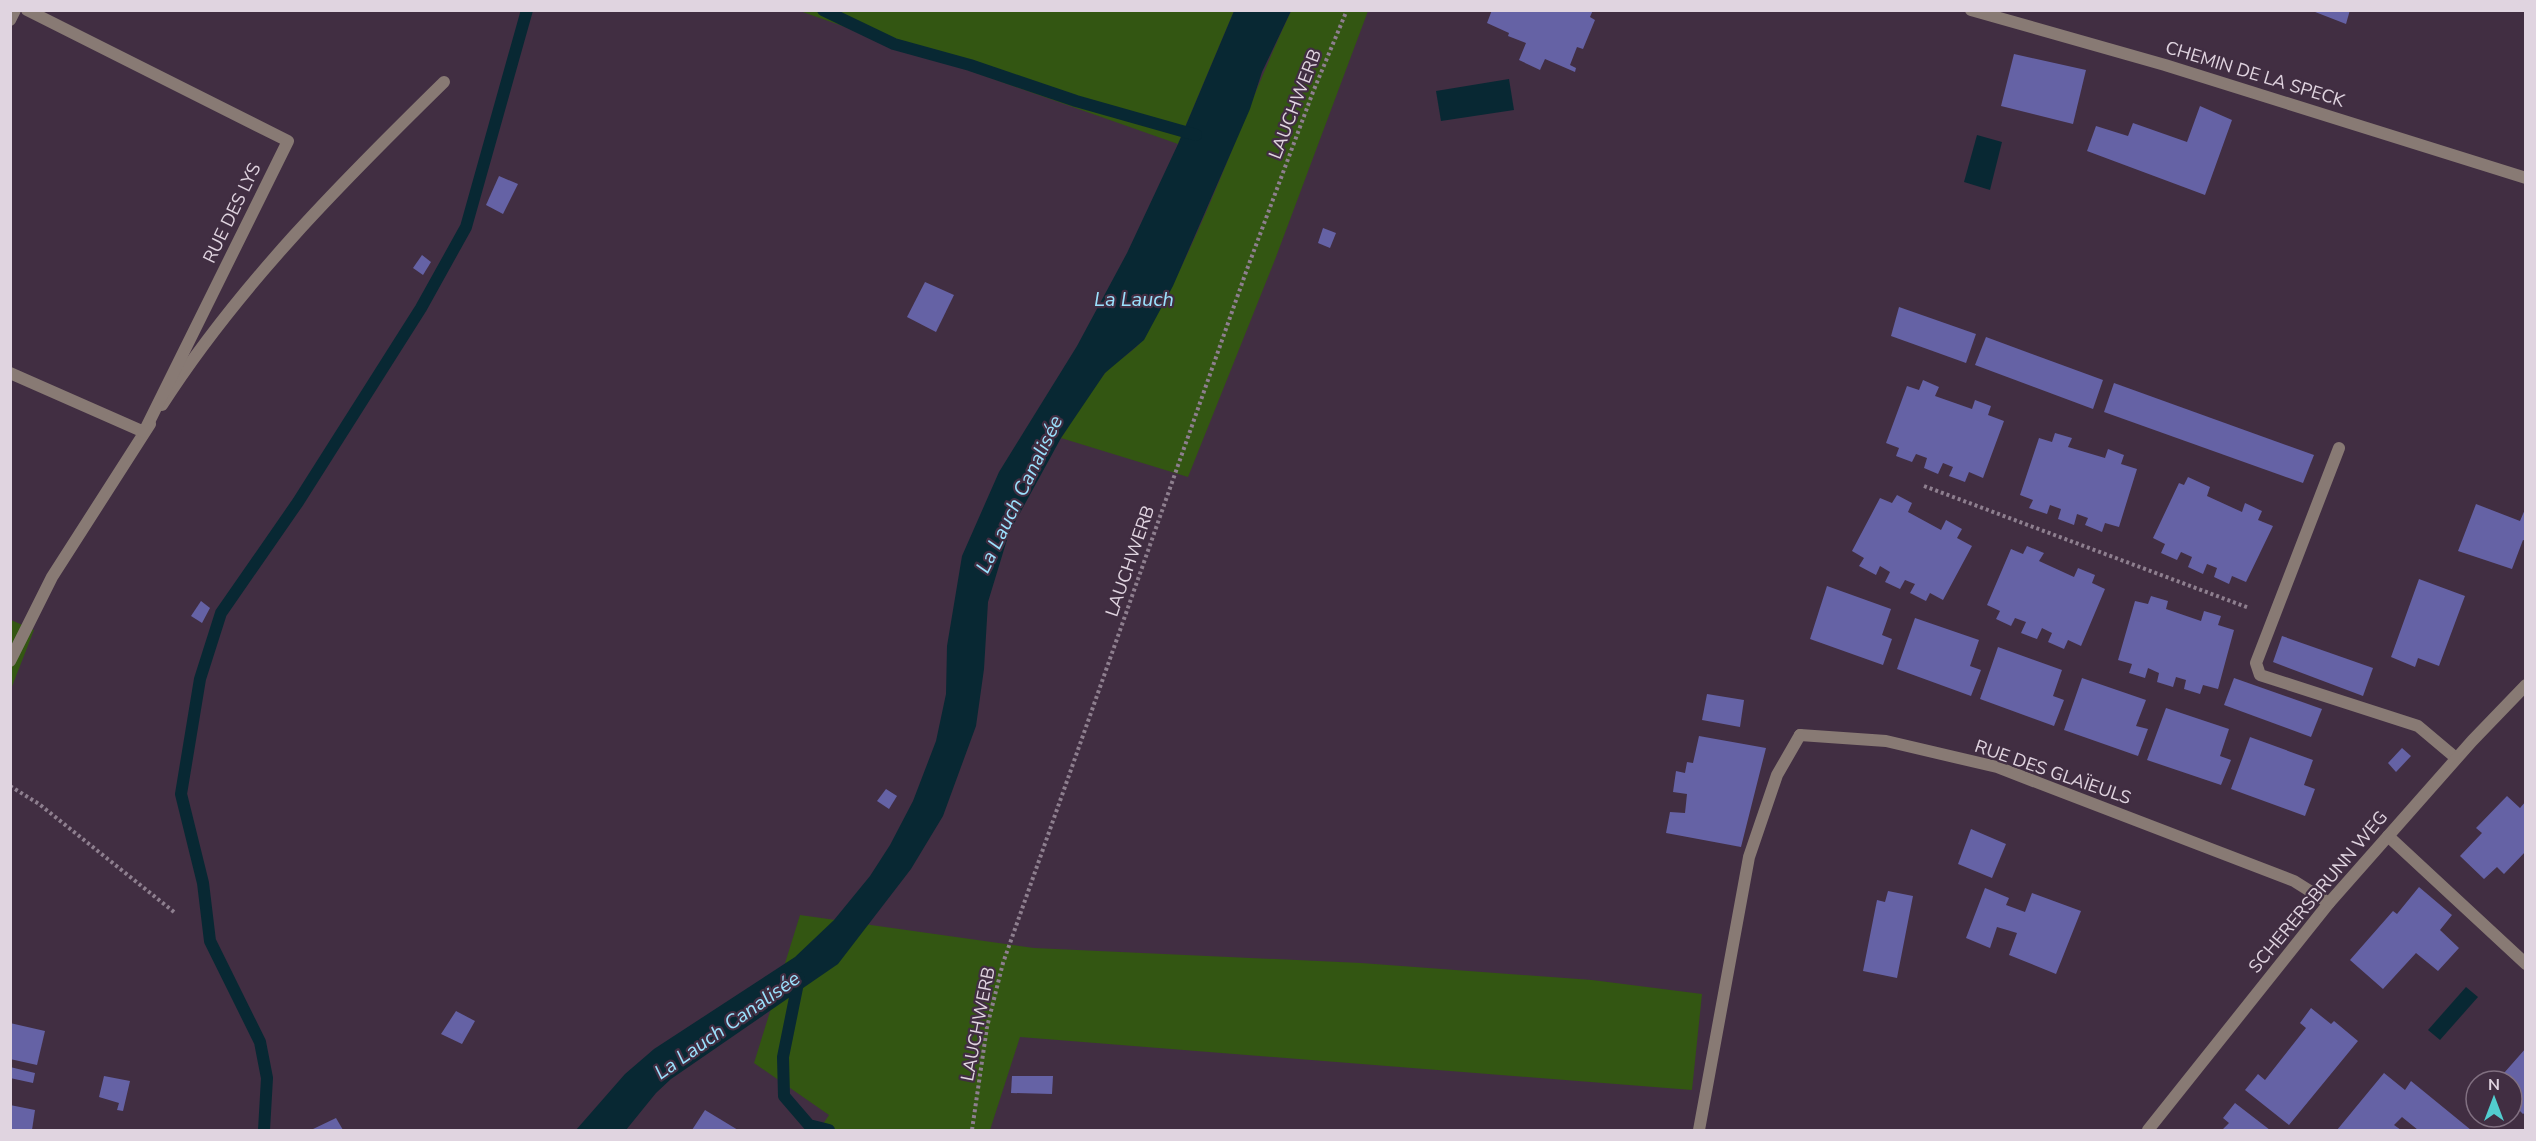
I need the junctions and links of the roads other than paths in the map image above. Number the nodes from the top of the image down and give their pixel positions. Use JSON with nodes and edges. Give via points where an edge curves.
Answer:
{"nodes":[{"id":1,"x":15,"y":10,"type":"edge"},
{"id":2,"x":27,"y":10,"type":"edge"},
{"id":3,"x":1971,"y":10,"type":"edge"},
{"id":4,"x":10,"y":20,"type":"edge"},
{"id":5,"x":444,"y":82,"type":"dead end"},
{"id":6,"x":2526,"y":178,"type":"edge"},
{"id":7,"x":10,"y":373,"type":"edge"},
{"id":8,"x":2339,"y":448,"type":"dead end"},
{"id":9,"x":10,"y":661,"type":"edge"},
{"id":10,"x":2526,"y":684,"type":"edge"},
{"id":11,"x":2456,"y":758,"type":"junction"},
{"id":12,"x":2388,"y":836,"type":"junction"},
{"id":13,"x":2329,"y":903,"type":"junction"},
{"id":14,"x":2526,"y":964,"type":"edge"},
{"id":15,"x":1699,"y":1131,"type":"edge"},
{"id":16,"x":2148,"y":1131,"type":"edge"}],
"edges":[{"from":1,"to":4,"type":"street"},
{"from":2,"to":7,"type":"street","name":"RUE DES LYS","via":[[288,141],[144,432]]},
{"from":3,"to":6,"type":"street","name":"CHEMIN DE LA SPECK","via":[[2165,65]]},
{"from":5,"to":9,"type":"street","via":[[261,274],[182,374],[52,577]]},
{"from":8,"to":11,"type":"street","via":[[2256,663],[2260,675],[2418,726]]},
{"from":10,"to":11,"type":"street","name":"SCHERERSBRUNN WEG"},
{"from":11,"to":12,"type":"street","name":"SCHERERSBRUNN WEG"},
{"from":12,"to":13,"type":"street","name":"SCHERERSBRUNN WEG"},
{"from":12,"to":14,"type":"street"},
{"from":13,"to":15,"type":"street","name":"RUE DES GLAÏEULS","via":[[2294,881],[1997,767],[1886,741],[1800,735],[1777,775],[1749,857]]},
{"from":13,"to":16,"type":"street","name":"SCHERERSBRUNN WEG"}]}
